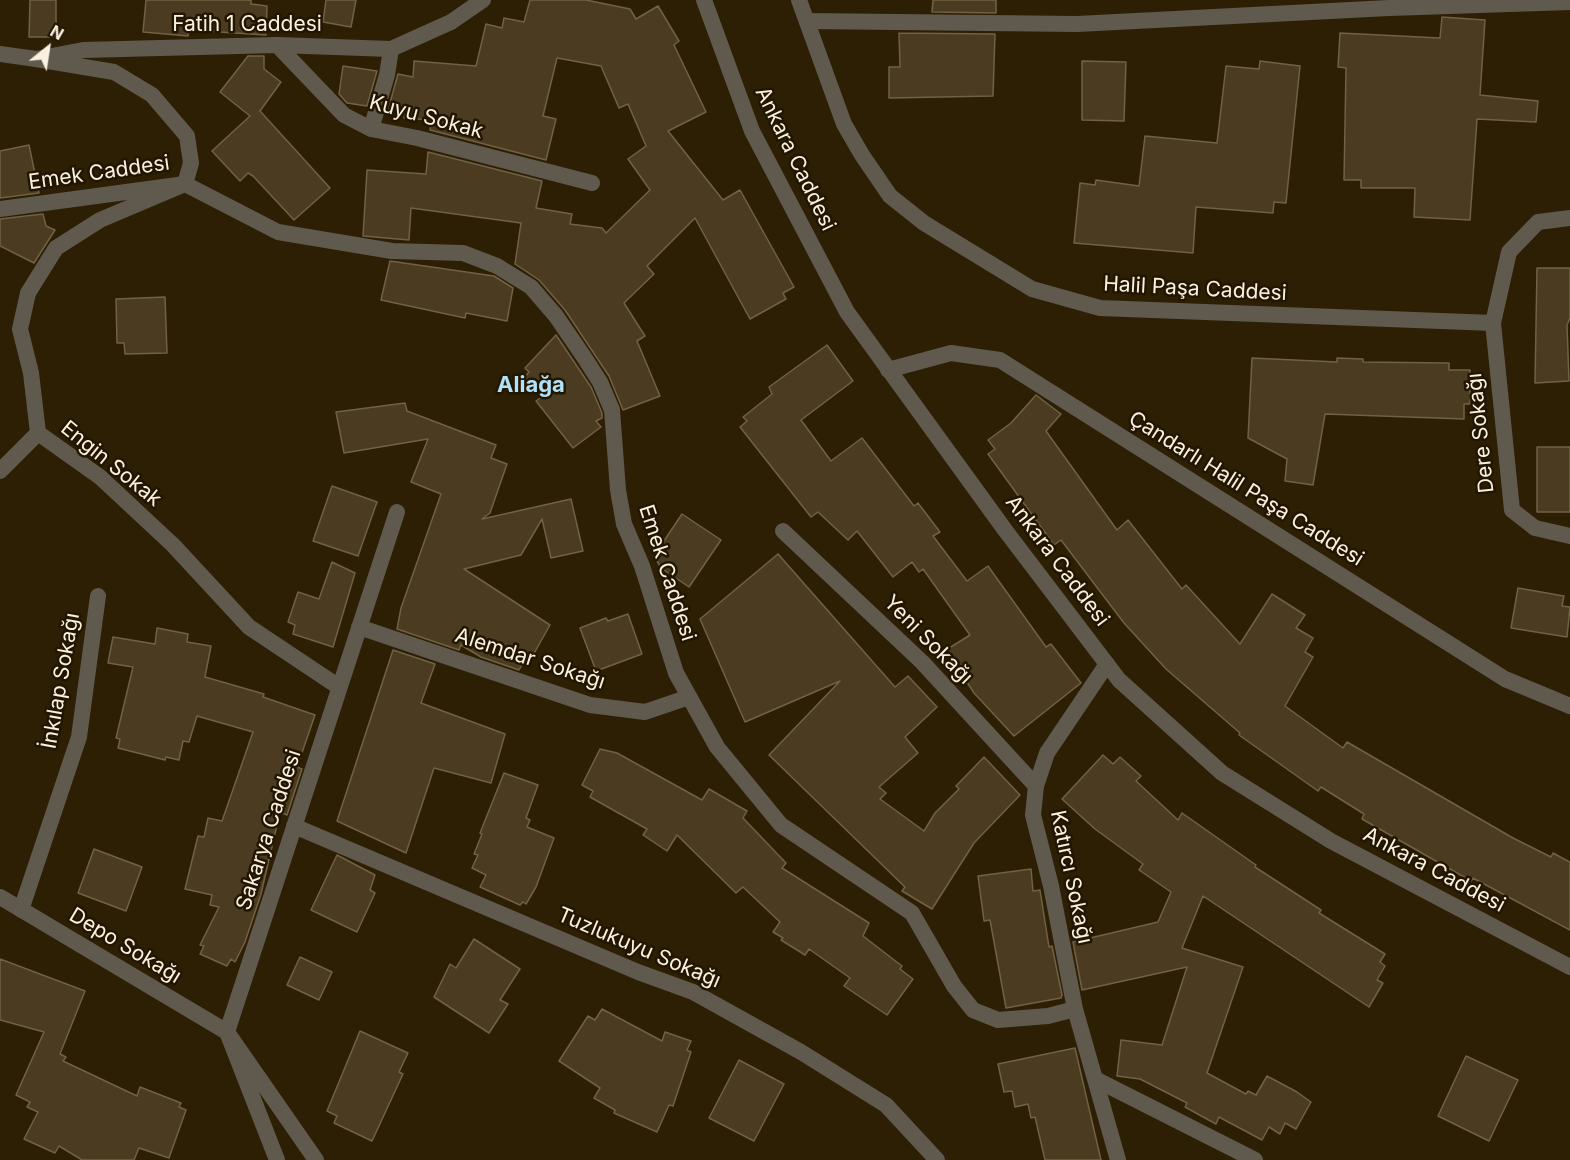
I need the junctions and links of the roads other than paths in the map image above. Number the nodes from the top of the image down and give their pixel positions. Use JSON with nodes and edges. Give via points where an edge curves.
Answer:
{"nodes":[{"id":1,"x":483,"y":0,"type":"edge"},
{"id":2,"x":704,"y":0,"type":"edge"},
{"id":3,"x":799,"y":0,"type":"edge"},
{"id":4,"x":1570,"y":2,"type":"edge"},
{"id":5,"x":1389,"y":4,"type":"edge"},
{"id":6,"x":807,"y":21,"type":"junction"},
{"id":7,"x":277,"y":45,"type":"junction"},
{"id":8,"x":391,"y":49,"type":"junction"},
{"id":9,"x":0,"y":54,"type":"edge"},
{"id":10,"x":36,"y":58,"type":"junction"},
{"id":11,"x":371,"y":129,"type":"junction"},
{"id":12,"x":592,"y":183,"type":"dead end"},
{"id":13,"x":185,"y":184,"type":"junction"},
{"id":14,"x":0,"y":209,"type":"edge"},
{"id":15,"x":1570,"y":218,"type":"edge"},
{"id":16,"x":1492,"y":323,"type":"junction"},
{"id":17,"x":888,"y":370,"type":"junction"},
{"id":18,"x":38,"y":433,"type":"junction"},
{"id":19,"x":0,"y":471,"type":"edge"},
{"id":20,"x":397,"y":512,"type":"dead end"},
{"id":21,"x":783,"y":531,"type":"dead end"},
{"id":22,"x":1570,"y":536,"type":"edge"},
{"id":23,"x":98,"y":596,"type":"dead end"},
{"id":24,"x":359,"y":627,"type":"junction"},
{"id":25,"x":1107,"y":664,"type":"junction"},
{"id":26,"x":339,"y":687,"type":"junction"},
{"id":27,"x":689,"y":697,"type":"junction"},
{"id":28,"x":1570,"y":706,"type":"edge"},
{"id":29,"x":1036,"y":786,"type":"junction"},
{"id":30,"x":294,"y":826,"type":"junction"},
{"id":31,"x":0,"y":897,"type":"edge"},
{"id":32,"x":21,"y":910,"type":"junction"},
{"id":33,"x":1570,"y":967,"type":"edge"},
{"id":34,"x":1075,"y":1009,"type":"junction"},
{"id":35,"x":227,"y":1032,"type":"junction"},
{"id":36,"x":1095,"y":1079,"type":"junction"},
{"id":37,"x":277,"y":1160,"type":"edge"},
{"id":38,"x":316,"y":1160,"type":"edge"},
{"id":39,"x":937,"y":1160,"type":"edge"},
{"id":40,"x":1118,"y":1160,"type":"edge"},
{"id":41,"x":1255,"y":1160,"type":"edge"}],
"edges":[{"from":1,"to":8,"type":"street","name":"Fatih 1 Caddesi","via":[[451,22]]},
{"from":2,"to":17,"type":"street","name":"Ankara Caddesi","via":[[752,131],[847,312]]},
{"from":3,"to":6,"type":"street","name":"Halil Paşa Caddesi"},
{"from":4,"to":5,"type":"street"},
{"from":5,"to":6,"type":"street","via":[[1077,24]]},
{"from":6,"to":16,"type":"street","name":"Halil Paşa Caddesi","via":[[844,124],[891,196],[924,224],[1032,290],[1100,308]]},
{"from":7,"to":8,"type":"street","name":"Fatih 1 Caddesi"},
{"from":7,"to":10,"type":"street","name":"Fatih 1 Caddesi","via":[[83,50]]},
{"from":7,"to":11,"type":"street","name":"Kuyu Sokak","via":[[344,116]]},
{"from":8,"to":11,"type":"street"},
{"from":9,"to":10,"type":"street","name":"Fatih 1 Caddesi"},
{"from":10,"to":13,"type":"street","via":[[114,72],[152,95],[187,136],[191,163]]},
{"from":11,"to":12,"type":"street","name":"Kuyu Sokak"},
{"from":13,"to":14,"type":"street","name":"Emek Caddesi"},
{"from":13,"to":18,"type":"street","name":"Engin Sokak","via":[[100,219],[56,248],[28,293],[20,329],[31,373]]},
{"from":13,"to":27,"type":"street","name":"Emek Caddesi","via":[[278,232],[392,251],[463,253],[497,266],[531,287],[584,357],[612,410],[624,524],[642,566],[676,674]]},
{"from":15,"to":16,"type":"street","name":"Dere Sokağı","via":[[1538,222],[1509,252]]},
{"from":16,"to":22,"type":"street","name":"Dere Sokağı","via":[[1512,510],[1535,528]]},
{"from":17,"to":25,"type":"street","name":"Ankara Caddesi"},
{"from":17,"to":28,"type":"street","name":"Çandarlı Halil Paşa Caddesi","via":[[951,353],[1000,360],[1505,679]]},
{"from":18,"to":19,"type":"street"},
{"from":18,"to":26,"type":"street","name":"Engin Sokak","via":[[108,485],[173,546],[249,627]]},
{"from":20,"to":24,"type":"street","name":"Sakarya Caddesi"},
{"from":21,"to":29,"type":"street","name":"Yeni Sokağı","via":[[922,662]]},
{"from":23,"to":32,"type":"street","name":"İnkılap Sokağı","via":[[79,737]]},
{"from":24,"to":26,"type":"street","name":"Sakarya Caddesi"},
{"from":24,"to":27,"type":"street","name":"Alemdar Sokağı","via":[[590,705],[645,712]]},
{"from":25,"to":29,"type":"street","name":"Katırcı Sokağı","via":[[1047,753]]},
{"from":25,"to":33,"type":"street","name":"Ankara Caddesi","via":[[1119,680],[1222,773],[1331,842]]},
{"from":26,"to":30,"type":"street","name":"Sakarya Caddesi"},
{"from":27,"to":34,"type":"street","name":"Emek Caddesi","via":[[717,747],[781,825],[912,913],[954,986],[973,1010],[998,1020],[1048,1016]]},
{"from":29,"to":34,"type":"street","name":"Katırcı Sokağı","via":[[1033,815]]},
{"from":30,"to":35,"type":"street","name":"Sakarya Caddesi"},
{"from":30,"to":39,"type":"street","name":"Tuzlukuyu Sokağı","via":[[693,992],[886,1105]]},
{"from":31,"to":32,"type":"street","name":"Depo Sokağı"},
{"from":32,"to":35,"type":"street","name":"Depo Sokağı"},
{"from":34,"to":36,"type":"street","name":"Katırcı Sokağı"},
{"from":35,"to":37,"type":"street"},
{"from":35,"to":38,"type":"street"},
{"from":36,"to":40,"type":"street","name":"Katırcı Sokağı"},
{"from":36,"to":41,"type":"street"}]}
